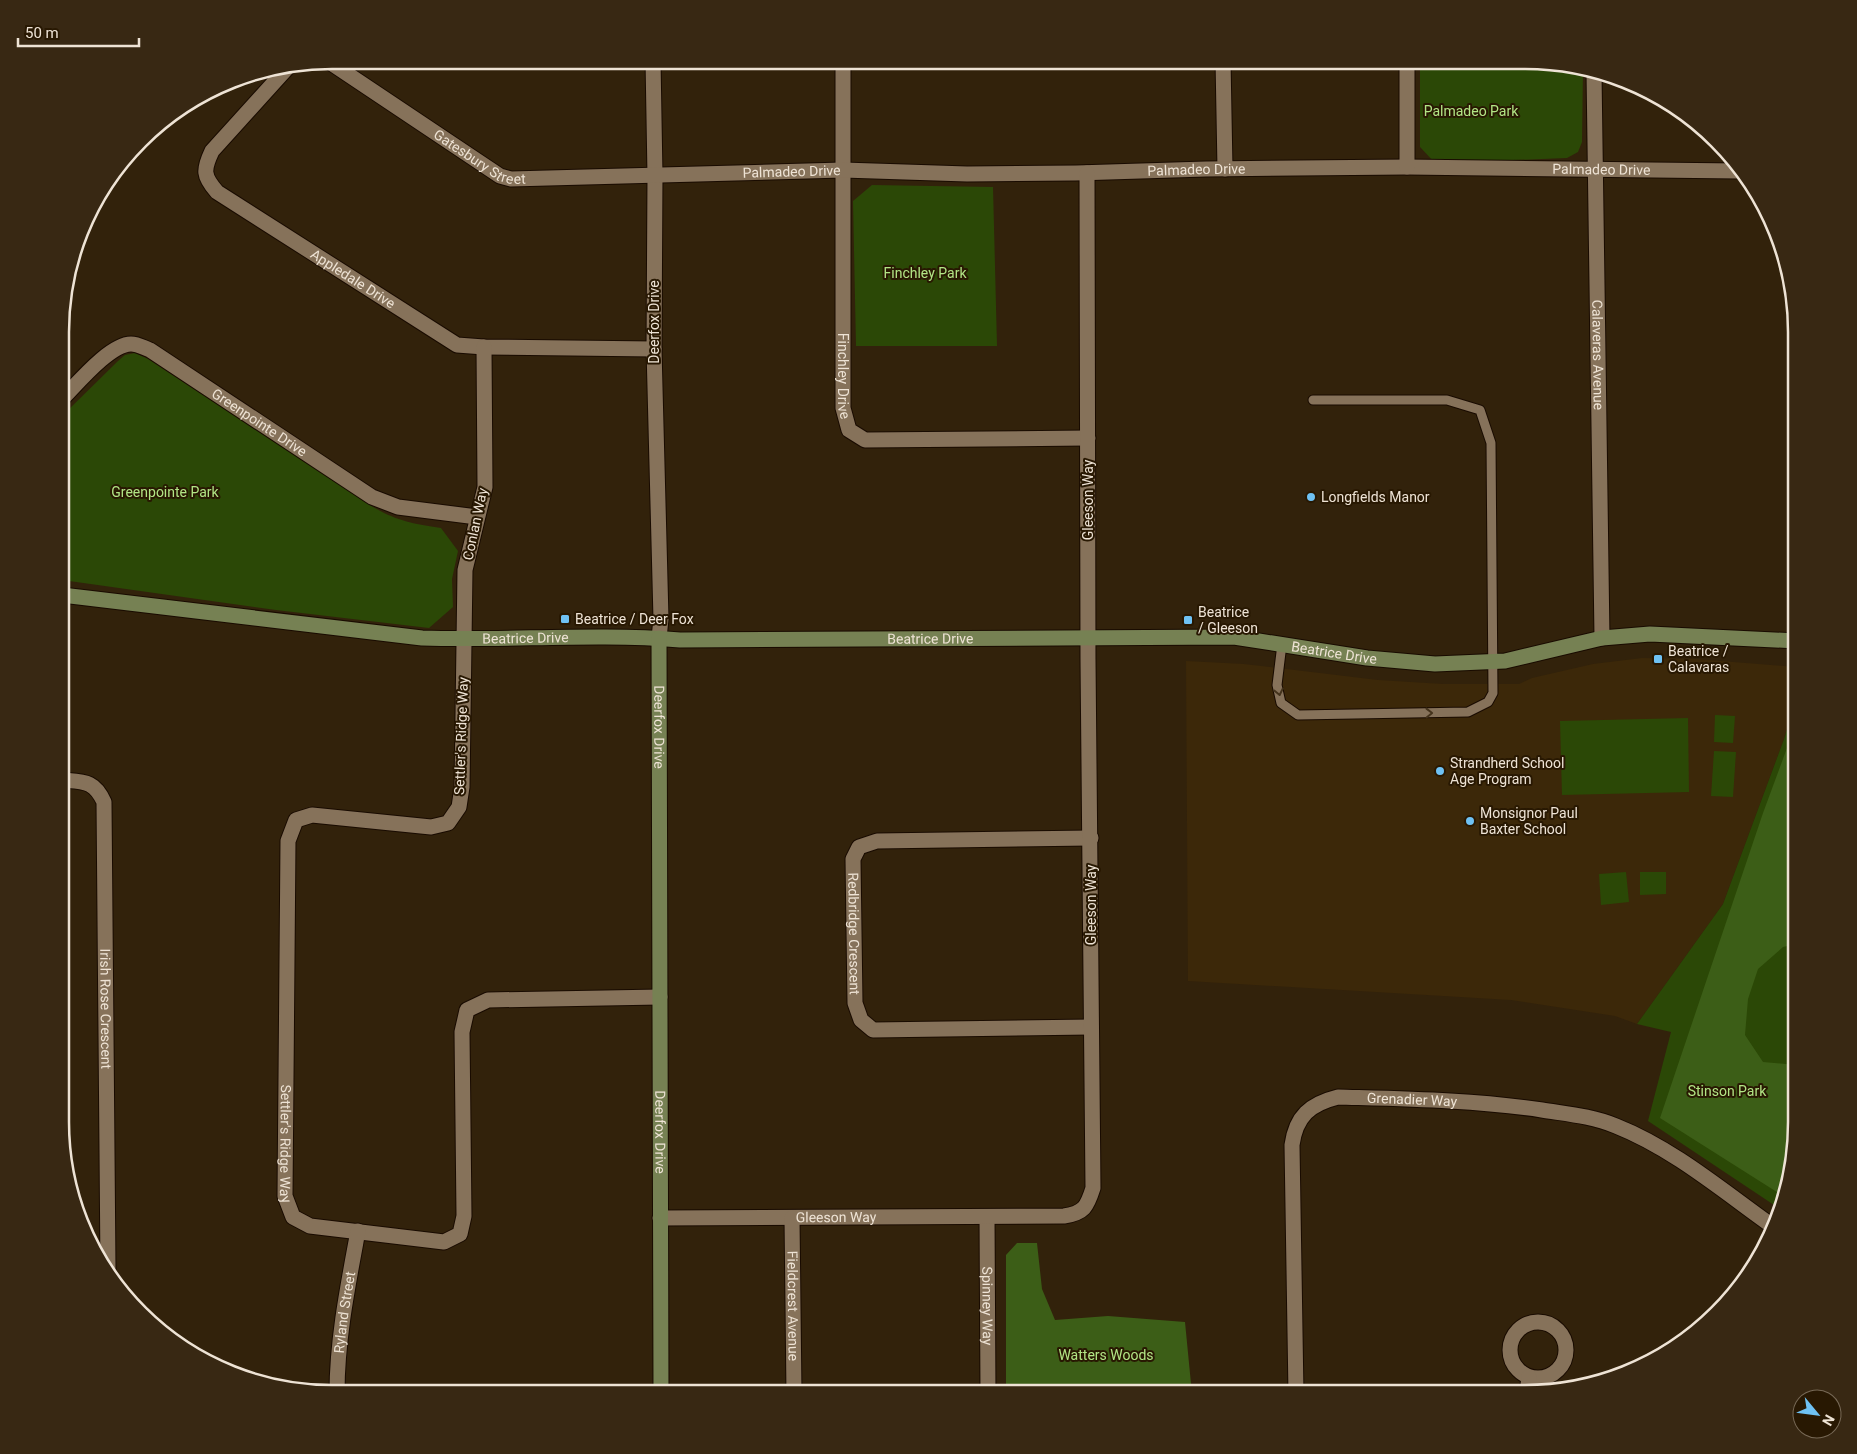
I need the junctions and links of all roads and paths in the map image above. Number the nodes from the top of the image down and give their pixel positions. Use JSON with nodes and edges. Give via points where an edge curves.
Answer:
{"nodes":[{"id":1,"x":340,"y":69,"type":"edge"},
{"id":2,"x":653,"y":69,"type":"edge"},
{"id":3,"x":842,"y":69,"type":"edge"},
{"id":4,"x":1223,"y":69,"type":"edge"},
{"id":5,"x":1407,"y":69,"type":"edge"},
{"id":6,"x":282,"y":74,"type":"edge"},
{"id":7,"x":1594,"y":78,"type":"edge"},
{"id":8,"x":1407,"y":167,"type":"junction"},
{"id":9,"x":1224,"y":169,"type":"junction"},
{"id":10,"x":1594,"y":169,"type":"junction"},
{"id":11,"x":843,"y":170,"type":"junction"},
{"id":12,"x":1734,"y":172,"type":"edge"},
{"id":13,"x":1087,"y":173,"type":"junction"},
{"id":14,"x":655,"y":176,"type":"junction"},
{"id":15,"x":484,"y":348,"type":"junction"},
{"id":16,"x":654,"y":348,"type":"junction"},
{"id":17,"x":69,"y":392,"type":"edge"},
{"id":18,"x":1313,"y":400,"type":"dead end"},
{"id":19,"x":1088,"y":438,"type":"junction"},
{"id":20,"x":477,"y":517,"type":"junction"},
{"id":21,"x":69,"y":596,"type":"edge"},
{"id":22,"x":659,"y":638,"type":"junction"},
{"id":23,"x":1088,"y":638,"type":"junction"},
{"id":24,"x":1602,"y":638,"type":"junction"},
{"id":25,"x":465,"y":640,"type":"junction"},
{"id":26,"x":1788,"y":641,"type":"edge"},
{"id":27,"x":1282,"y":644,"type":"junction"},
{"id":28,"x":1494,"y":661,"type":"junction"},
{"id":29,"x":69,"y":781,"type":"edge"},
{"id":30,"x":1091,"y":838,"type":"junction"},
{"id":31,"x":660,"y":998,"type":"junction"},
{"id":32,"x":1091,"y":1027,"type":"junction"},
{"id":33,"x":987,"y":1217,"type":"junction"},
{"id":34,"x":660,"y":1218,"type":"junction"},
{"id":35,"x":792,"y":1218,"type":"junction"},
{"id":36,"x":1768,"y":1223,"type":"edge"},
{"id":37,"x":358,"y":1232,"type":"junction"},
{"id":38,"x":108,"y":1260,"type":"edge"},
{"id":39,"x":1529,"y":1377,"type":"dead end"},
{"id":40,"x":337,"y":1385,"type":"edge"},
{"id":41,"x":660,"y":1385,"type":"edge"},
{"id":42,"x":794,"y":1385,"type":"edge"},
{"id":43,"x":988,"y":1385,"type":"edge"},
{"id":44,"x":1296,"y":1385,"type":"edge"},
{"id":45,"x":1528,"y":1385,"type":"edge"}],
"edges":[{"from":1,"to":14,"type":"street","name":"Gatesbury Street","via":[[500,176],[511,179]]},
{"from":2,"to":14,"type":"street","name":"Deerfox Drive"},
{"from":3,"to":11,"type":"street"},
{"from":4,"to":9,"type":"street"},
{"from":5,"to":8,"type":"street"},
{"from":6,"to":15,"type":"street","name":"Appledale Drive","via":[[212,151],[205,166],[206,180],[217,192],[457,345]]},
{"from":7,"to":10,"type":"street","name":"Calaveras Avenue"},
{"from":8,"to":9,"type":"street","name":"Palmadeo Drive"},
{"from":8,"to":10,"type":"street","name":"Palmadeo Drive"},
{"from":9,"to":13,"type":"street","name":"Palmadeo Drive"},
{"from":10,"to":12,"type":"street","name":"Palmadeo Drive"},
{"from":10,"to":24,"type":"street","name":"Calaveras Avenue"},
{"from":11,"to":13,"type":"street","name":"Palmadeo Drive"},
{"from":11,"to":14,"type":"street","name":"Palmadeo Drive"},
{"from":11,"to":19,"type":"street","name":"Finchley Drive","via":[[843,408],[849,430],[865,440]]},
{"from":13,"to":19,"type":"street","name":"Gleeson Way"},
{"from":14,"to":16,"type":"street","name":"Deerfox Drive"},
{"from":15,"to":16,"type":"street","name":"Appledale Drive"},
{"from":15,"to":20,"type":"street","name":"Conlan Way","via":[[484,486]]},
{"from":16,"to":22,"type":"street","name":"Deerfox Drive"},
{"from":17,"to":20,"type":"street","name":"Greenpointe Drive","via":[[111,351],[130,344],[140,346],[372,496],[398,507]]},
{"from":18,"to":28,"type":"lane","via":[[1447,400],[1480,410],[1491,443]]},
{"from":19,"to":23,"type":"street","name":"Gleeson Way"},
{"from":20,"to":25,"type":"street","name":"Conlan Way","via":[[465,570]]},
{"from":21,"to":25,"type":"street","name":"Beatrice Drive","via":[[390,636]]},
{"from":22,"to":23,"type":"street","name":"Beatrice Drive"},
{"from":22,"to":25,"type":"street","name":"Beatrice Drive"},
{"from":22,"to":31,"type":"street","name":"Deerfox Drive"},
{"from":23,"to":27,"type":"street","name":"Beatrice Drive","via":[[1234,637]]},
{"from":23,"to":30,"type":"street","name":"Gleeson Way"},
{"from":24,"to":26,"type":"street","name":"Beatrice Drive","via":[[1650,634]]},
{"from":24,"to":28,"type":"street","name":"Beatrice Drive"},
{"from":25,"to":37,"type":"street","name":"Settler's Ridge Way","via":[[462,786],[459,807],[448,823],[431,827],[312,815],[296,820],[288,841],[285,1196],[293,1217],[310,1226]]},
{"from":27,"to":28,"type":"street","name":"Beatrice Drive","via":[[1398,662]]},
{"from":27,"to":28,"type":"lane","one_way":true,"via":[[1277,685],[1281,703],[1298,715],[1468,712],[1488,702],[1493,693]]},
{"from":29,"to":38,"type":"street","name":"Irish Rose Crescent","via":[[85,782],[99,790],[104,802]]},
{"from":30,"to":32,"type":"street","name":"Gleeson Way"},
{"from":30,"to":32,"type":"street","name":"Redbridge Crescent","via":[[877,841],[859,847],[853,859],[855,1003],[861,1020],[872,1030]]},
{"from":31,"to":34,"type":"street","name":"Deerfox Drive"},
{"from":31,"to":37,"type":"street","name":"Settler's Ridge Way","via":[[488,1000],[467,1010],[462,1032],[464,1216],[460,1234],[444,1242]]},
{"from":32,"to":33,"type":"street","name":"Gleeson Way","via":[[1092,1188],[1084,1209],[1064,1216]]},
{"from":33,"to":35,"type":"street","name":"Gleeson Way"},
{"from":33,"to":43,"type":"street","name":"Spinney Way"},
{"from":34,"to":35,"type":"street","name":"Gleeson Way"},
{"from":34,"to":41,"type":"street","name":"Deerfox Drive"},
{"from":35,"to":42,"type":"street","name":"Fieldcrest Avenue"},
{"from":36,"to":44,"type":"street","name":"Grenadier Way","via":[[1683,1162],[1632,1134],[1595,1119],[1504,1105],[1437,1100],[1338,1097],[1326,1100],[1315,1105],[1299,1122],[1292,1146]]},
{"from":37,"to":40,"type":"street","name":"Ryland Street","via":[[343,1314]]},
{"from":39,"to":45,"type":"street"}]}
